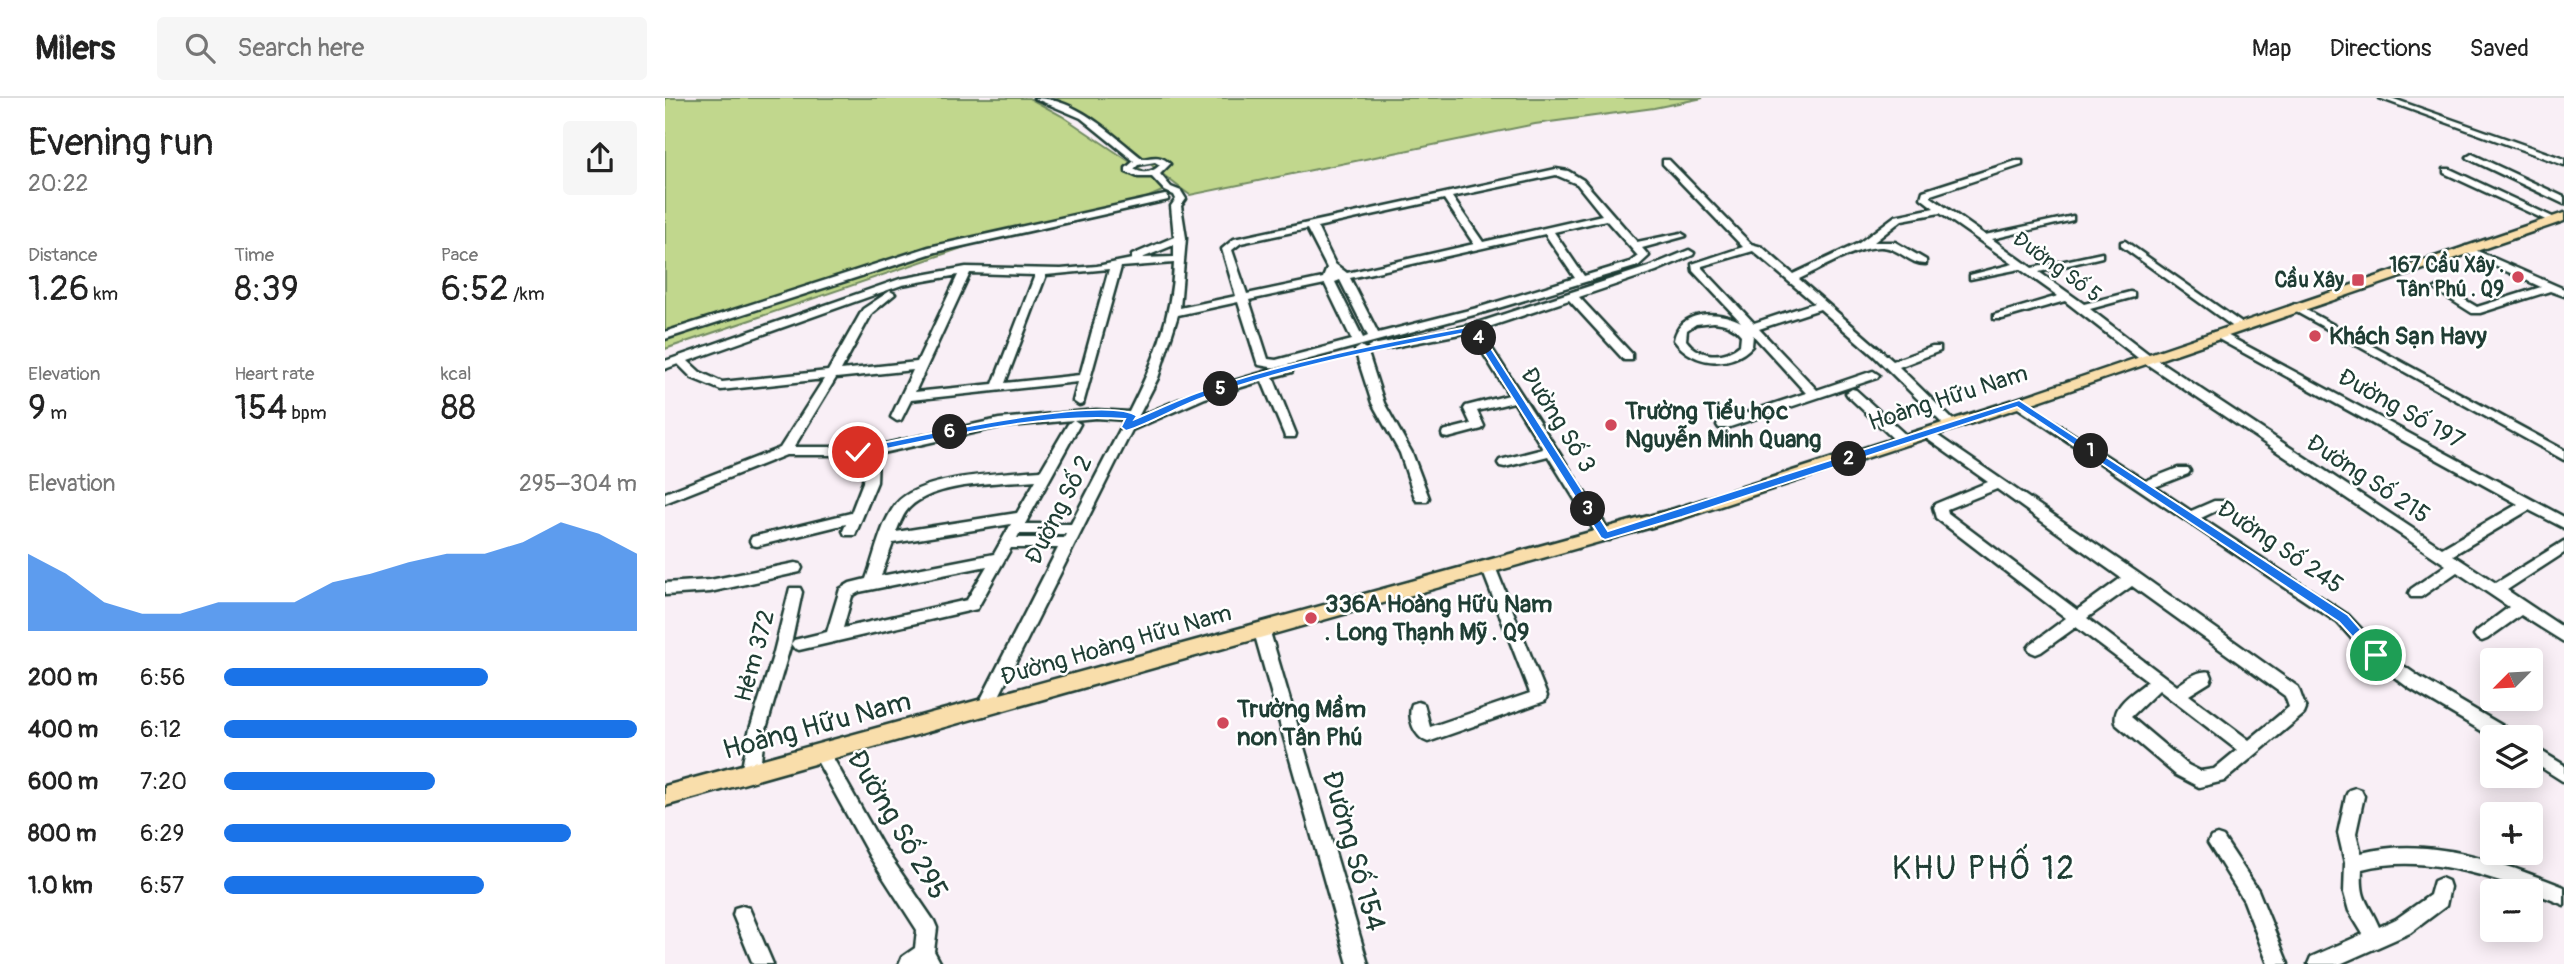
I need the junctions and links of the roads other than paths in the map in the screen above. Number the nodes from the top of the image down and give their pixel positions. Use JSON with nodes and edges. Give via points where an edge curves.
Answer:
{"nodes":[{"id":1,"x":1038,"y":98,"type":"edge"},
{"id":2,"x":2383,"y":98,"type":"edge"},
{"id":3,"x":2472,"y":157,"type":"dead end"},
{"id":4,"x":1140,"y":161,"type":"junction"},
{"id":5,"x":1666,"y":162,"type":"dead end"},
{"id":6,"x":2564,"y":162,"type":"edge"},
{"id":7,"x":2019,"y":163,"type":"dead end"},
{"id":8,"x":2447,"y":171,"type":"dead end"},
{"id":9,"x":1154,"y":174,"type":"junction"},
{"id":10,"x":1170,"y":198,"type":"junction"},
{"id":11,"x":1448,"y":198,"type":"junction"},
{"id":12,"x":2564,"y":201,"type":"edge"},
{"id":13,"x":1943,"y":209,"type":"junction"},
{"id":14,"x":1608,"y":216,"type":"junction"},
{"id":15,"x":2069,"y":218,"type":"dead end"},
{"id":16,"x":2559,"y":219,"type":"edge"},
{"id":17,"x":1311,"y":226,"type":"junction"},
{"id":18,"x":1548,"y":231,"type":"junction"},
{"id":19,"x":1681,"y":236,"type":"dead end"},
{"id":20,"x":1181,"y":238,"type":"junction"},
{"id":21,"x":1985,"y":238,"type":"junction"},
{"id":22,"x":1863,"y":244,"type":"junction"},
{"id":23,"x":2125,"y":244,"type":"dead end"},
{"id":24,"x":1480,"y":246,"type":"junction"},
{"id":25,"x":1635,"y":246,"type":"junction"},
{"id":26,"x":1752,"y":248,"type":"junction"},
{"id":27,"x":2466,"y":249,"type":"junction"},
{"id":28,"x":1689,"y":253,"type":"dead end"},
{"id":29,"x":2098,"y":255,"type":"dead end"},
{"id":30,"x":1180,"y":260,"type":"junction"},
{"id":31,"x":1129,"y":262,"type":"junction"},
{"id":32,"x":1922,"y":262,"type":"dead end"},
{"id":33,"x":1116,"y":265,"type":"junction"},
{"id":34,"x":1331,"y":266,"type":"junction"},
{"id":35,"x":2026,"y":268,"type":"junction"},
{"id":36,"x":966,"y":270,"type":"junction"},
{"id":37,"x":1042,"y":271,"type":"junction"},
{"id":38,"x":1343,"y":275,"type":"junction"},
{"id":39,"x":1974,"y":277,"type":"dead end"},
{"id":40,"x":926,"y":279,"type":"junction"},
{"id":41,"x":1328,"y":279,"type":"junction"},
{"id":42,"x":1581,"y":279,"type":"junction"},
{"id":43,"x":1791,"y":279,"type":"junction"},
{"id":44,"x":2550,"y":287,"type":"junction"},
{"id":45,"x":2439,"y":289,"type":"dead end"},
{"id":46,"x":2564,"y":293,"type":"edge"},
{"id":47,"x":1571,"y":295,"type":"junction"},
{"id":48,"x":2130,"y":295,"type":"dead end"},
{"id":49,"x":1243,"y":297,"type":"junction"},
{"id":50,"x":2067,"y":297,"type":"junction"},
{"id":51,"x":856,"y":299,"type":"junction"},
{"id":52,"x":1820,"y":305,"type":"junction"},
{"id":53,"x":2295,"y":307,"type":"junction"},
{"id":54,"x":2083,"y":308,"type":"junction"},
{"id":55,"x":869,"y":309,"type":"junction"},
{"id":56,"x":1175,"y":312,"type":"junction"},
{"id":57,"x":1998,"y":317,"type":"dead end"},
{"id":58,"x":2239,"y":326,"type":"junction"},
{"id":59,"x":1473,"y":328,"type":"junction"},
{"id":60,"x":1748,"y":328,"type":"junction"},
{"id":61,"x":2217,"y":334,"type":"junction"},
{"id":62,"x":665,"y":336,"type":"edge"},
{"id":63,"x":1375,"y":338,"type":"junction"},
{"id":64,"x":1360,"y":346,"type":"junction"},
{"id":65,"x":1936,"y":349,"type":"dead end"},
{"id":66,"x":1629,"y":357,"type":"dead end"},
{"id":67,"x":2146,"y":359,"type":"junction"},
{"id":68,"x":680,"y":360,"type":"junction"},
{"id":69,"x":665,"y":365,"type":"edge"},
{"id":70,"x":922,"y":365,"type":"junction"},
{"id":71,"x":1889,"y":367,"type":"junction"},
{"id":72,"x":832,"y":375,"type":"junction"},
{"id":73,"x":1266,"y":375,"type":"junction"},
{"id":74,"x":1873,"y":375,"type":"dead end"},
{"id":75,"x":1083,"y":378,"type":"junction"},
{"id":76,"x":997,"y":388,"type":"junction"},
{"id":77,"x":1852,"y":393,"type":"dead end"},
{"id":78,"x":1814,"y":394,"type":"junction"},
{"id":79,"x":906,"y":397,"type":"junction"},
{"id":80,"x":1517,"y":397,"type":"junction"},
{"id":81,"x":1079,"y":401,"type":"dead end"},
{"id":82,"x":2019,"y":403,"type":"junction"},
{"id":83,"x":897,"y":417,"type":"dead end"},
{"id":84,"x":1129,"y":422,"type":"junction"},
{"id":85,"x":1074,"y":424,"type":"dead end"},
{"id":86,"x":1723,"y":425,"type":"dead end"},
{"id":87,"x":1951,"y":425,"type":"junction"},
{"id":88,"x":1290,"y":433,"type":"dead end"},
{"id":89,"x":1927,"y":433,"type":"junction"},
{"id":90,"x":1448,"y":434,"type":"dead end"},
{"id":91,"x":1904,"y":441,"type":"junction"},
{"id":92,"x":1551,"y":450,"type":"junction"},
{"id":93,"x":785,"y":451,"type":"junction"},
{"id":94,"x":871,"y":451,"type":"junction"},
{"id":95,"x":2564,"y":456,"type":"edge"},
{"id":96,"x":1504,"y":463,"type":"dead end"},
{"id":97,"x":2183,"y":471,"type":"dead end"},
{"id":98,"x":1047,"y":474,"type":"junction"},
{"id":99,"x":1999,"y":483,"type":"junction"},
{"id":100,"x":2145,"y":486,"type":"junction"},
{"id":101,"x":665,"y":498,"type":"edge"},
{"id":102,"x":1422,"y":498,"type":"dead end"},
{"id":103,"x":2219,"y":504,"type":"dead end"},
{"id":104,"x":2529,"y":504,"type":"junction"},
{"id":105,"x":856,"y":517,"type":"junction"},
{"id":106,"x":2190,"y":517,"type":"junction"},
{"id":107,"x":1019,"y":523,"type":"junction"},
{"id":108,"x":2564,"y":523,"type":"edge"},
{"id":109,"x":1075,"y":529,"type":"junction"},
{"id":110,"x":850,"y":531,"type":"dead end"},
{"id":111,"x":1605,"y":536,"type":"junction"},
{"id":112,"x":889,"y":538,"type":"junction"},
{"id":113,"x":757,"y":541,"type":"dead end"},
{"id":114,"x":1007,"y":543,"type":"junction"},
{"id":115,"x":1067,"y":543,"type":"junction"},
{"id":116,"x":2564,"y":546,"type":"edge"},
{"id":117,"x":2442,"y":555,"type":"junction"},
{"id":118,"x":999,"y":558,"type":"junction"},
{"id":119,"x":2456,"y":565,"type":"junction"},
{"id":120,"x":795,"y":568,"type":"dead end"},
{"id":121,"x":1489,"y":569,"type":"junction"},
{"id":122,"x":2133,"y":577,"type":"junction"},
{"id":123,"x":872,"y":582,"type":"junction"},
{"id":124,"x":665,"y":589,"type":"edge"},
{"id":125,"x":2496,"y":590,"type":"junction"},
{"id":126,"x":795,"y":592,"type":"dead end"},
{"id":127,"x":2416,"y":593,"type":"dead end"},
{"id":128,"x":2521,"y":607,"type":"junction"},
{"id":129,"x":2077,"y":618,"type":"junction"},
{"id":130,"x":1262,"y":632,"type":"junction"},
{"id":131,"x":2481,"y":635,"type":"dead end"},
{"id":132,"x":833,"y":636,"type":"junction"},
{"id":133,"x":2564,"y":636,"type":"edge"},
{"id":134,"x":799,"y":644,"type":"dead end"},
{"id":135,"x":2036,"y":649,"type":"dead end"},
{"id":136,"x":2204,"y":677,"type":"dead end"},
{"id":137,"x":2159,"y":681,"type":"junction"},
{"id":138,"x":2176,"y":694,"type":"junction"},
{"id":139,"x":984,"y":709,"type":"junction"},
{"id":140,"x":1418,"y":709,"type":"dead end"},
{"id":141,"x":2487,"y":725,"type":"edge"},
{"id":142,"x":2248,"y":749,"type":"junction"},
{"id":143,"x":822,"y":754,"type":"junction"},
{"id":144,"x":2543,"y":760,"type":"edge"},
{"id":145,"x":750,"y":774,"type":"junction"},
{"id":146,"x":2564,"y":774,"type":"edge"},
{"id":147,"x":665,"y":796,"type":"edge"},
{"id":148,"x":2355,"y":796,"type":"dead end"},
{"id":149,"x":2217,"y":843,"type":"dead end"},
{"id":150,"x":2354,"y":863,"type":"junction"},
{"id":151,"x":2441,"y":887,"type":"dead end"},
{"id":152,"x":2564,"y":895,"type":"edge"},
{"id":153,"x":742,"y":915,"type":"dead end"},
{"id":154,"x":2374,"y":939,"type":"junction"},
{"id":155,"x":921,"y":960,"type":"edge"},
{"id":156,"x":763,"y":964,"type":"edge"},
{"id":157,"x":1359,"y":964,"type":"edge"},
{"id":158,"x":2278,"y":964,"type":"edge"},
{"id":159,"x":2318,"y":964,"type":"edge"}],
"edges":[{"from":1,"to":4,"type":"street","via":[[1084,116]]},
{"from":2,"to":6,"type":"street"},
{"from":3,"to":12,"type":"street"},
{"from":4,"to":9,"type":"street","via":[[1129,168],[1131,173]]},
{"from":4,"to":9,"type":"street","via":[[1164,162]]},
{"from":5,"to":26,"type":"street"},
{"from":7,"to":13,"type":"street","via":[[1927,193],[1926,198]]},
{"from":8,"to":16,"type":"street"},
{"from":9,"to":10,"type":"street"},
{"from":10,"to":20,"type":"street","name":"Đường Số 2"},
{"from":10,"to":62,"type":"street","via":[[933,249]]},
{"from":11,"to":14,"type":"street","via":[[1556,172],[1571,173]]},
{"from":11,"to":17,"type":"street"},
{"from":11,"to":24,"type":"street"},
{"from":13,"to":21,"type":"street","name":"Đường Số 5"},
{"from":13,"to":22,"type":"street","via":[[1899,218]]},
{"from":14,"to":18,"type":"street"},
{"from":14,"to":25,"type":"street"},
{"from":15,"to":21,"type":"street"},
{"from":16,"to":27,"type":"main road","name":"Hoàng Hữu Nam"},
{"from":17,"to":34,"type":"street"},
{"from":17,"to":49,"type":"street","via":[[1227,249]]},
{"from":18,"to":24,"type":"street"},
{"from":18,"to":42,"type":"street"},
{"from":19,"to":25,"type":"street"},
{"from":20,"to":30,"type":"street","name":"Đường Số 2"},
{"from":20,"to":31,"type":"street"},
{"from":21,"to":35,"type":"street","name":"Đường Số 5"},
{"from":22,"to":32,"type":"street","via":[[1891,244]]},
{"from":22,"to":43,"type":"street"},
{"from":23,"to":58,"type":"street"},
{"from":24,"to":38,"type":"street"},
{"from":25,"to":42,"type":"street","via":[[1644,256],[1634,264]]},
{"from":26,"to":43,"type":"street"},
{"from":26,"to":60,"type":"street","via":[[1697,264]]},
{"from":27,"to":44,"type":"street"},
{"from":27,"to":53,"type":"main road","name":"Hoàng Hữu Nam"},
{"from":28,"to":47,"type":"street"},
{"from":29,"to":35,"type":"street"},
{"from":30,"to":31,"type":"street"},
{"from":30,"to":56,"type":"street","name":"Đường Số 2"},
{"from":31,"to":33,"type":"street"},
{"from":33,"to":37,"type":"street"},
{"from":33,"to":75,"type":"street"},
{"from":34,"to":38,"type":"street"},
{"from":34,"to":41,"type":"street"},
{"from":35,"to":39,"type":"street"},
{"from":35,"to":50,"type":"street","name":"Đường Số 5"},
{"from":36,"to":37,"type":"street"},
{"from":36,"to":40,"type":"street"},
{"from":36,"to":70,"type":"street"},
{"from":37,"to":76,"type":"street"},
{"from":38,"to":41,"type":"street"},
{"from":38,"to":63,"type":"street"},
{"from":40,"to":51,"type":"street","via":[[900,282]]},
{"from":40,"to":55,"type":"street","via":[[882,298]]},
{"from":41,"to":49,"type":"street"},
{"from":41,"to":64,"type":"street"},
{"from":42,"to":63,"type":"street"},
{"from":43,"to":52,"type":"street"},
{"from":44,"to":45,"type":"street","via":[[2476,311]]},
{"from":44,"to":46,"type":"street"},
{"from":47,"to":59,"type":"street"},
{"from":47,"to":66,"type":"street"},
{"from":48,"to":54,"type":"street"},
{"from":49,"to":56,"type":"street"},
{"from":49,"to":64,"type":"street","via":[[1263,362]]},
{"from":50,"to":54,"type":"street","name":"Đường Số 5"},
{"from":50,"to":57,"type":"street"},
{"from":51,"to":55,"type":"street"},
{"from":51,"to":68,"type":"street"},
{"from":52,"to":60,"type":"street"},
{"from":52,"to":71,"type":"street"},
{"from":53,"to":58,"type":"main road","name":"Hoàng Hữu Nam"},
{"from":53,"to":95,"type":"street"},
{"from":54,"to":67,"type":"street","name":"Đường Số 5"},
{"from":55,"to":72,"type":"street"},
{"from":56,"to":84,"type":"street","name":"Đường Số 2","via":[[1167,343]]},
{"from":58,"to":61,"type":"main road","name":"Hoàng Hữu Nam"},
{"from":59,"to":64,"type":"street"},
{"from":59,"to":80,"type":"street","name":"Đường Số 3"},
{"from":60,"to":60,"type":"street","via":[[1707,318],[1686,325],[1680,340],[1694,353],[1720,358],[1746,346]]},
{"from":60,"to":78,"type":"street"},
{"from":61,"to":67,"type":"main road","name":"Hoàng Hữu Nam"},
{"from":61,"to":104,"type":"street","name":"Đường Số 197"},
{"from":63,"to":64,"type":"street"},
{"from":64,"to":73,"type":"street"},
{"from":64,"to":102,"type":"street","via":[[1378,403],[1406,453]]},
{"from":65,"to":71,"type":"street"},
{"from":67,"to":82,"type":"main road","name":"Hoàng Hữu Nam"},
{"from":67,"to":117,"type":"street","name":"Đường Số 215"},
{"from":68,"to":69,"type":"street"},
{"from":68,"to":72,"type":"street","via":[[696,375],[721,386]]},
{"from":70,"to":72,"type":"street"},
{"from":70,"to":79,"type":"street"},
{"from":71,"to":87,"type":"street"},
{"from":72,"to":93,"type":"street"},
{"from":73,"to":84,"type":"street"},
{"from":73,"to":88,"type":"street"},
{"from":74,"to":78,"type":"street"},
{"from":75,"to":76,"type":"street"},
{"from":75,"to":81,"type":"street"},
{"from":76,"to":79,"type":"street"},
{"from":77,"to":91,"type":"street"},
{"from":78,"to":86,"type":"street"},
{"from":79,"to":83,"type":"street"},
{"from":80,"to":90,"type":"street","via":[[1470,409],[1478,426]]},
{"from":80,"to":92,"type":"street","name":"Đường Số 3"},
{"from":82,"to":87,"type":"main road","name":"Hoàng Hữu Nam"},
{"from":82,"to":100,"type":"street","name":"Đường Số 245"},
{"from":84,"to":94,"type":"street","via":[[1096,414],[999,423]]},
{"from":84,"to":109,"type":"street","name":"Đường Số 2"},
{"from":85,"to":98,"type":"street"},
{"from":87,"to":89,"type":"main road","name":"Hoàng Hữu Nam"},
{"from":89,"to":91,"type":"main road","name":"Hoàng Hữu Nam"},
{"from":89,"to":99,"type":"street"},
{"from":91,"to":111,"type":"main road","name":"Hoàng Hữu Nam"},
{"from":92,"to":96,"type":"street"},
{"from":92,"to":111,"type":"street","name":"Đường Số 3"},
{"from":93,"to":94,"type":"street"},
{"from":93,"to":101,"type":"street"},
{"from":94,"to":105,"type":"street","via":[[874,464]]},
{"from":97,"to":100,"type":"street"},
{"from":98,"to":107,"type":"street"},
{"from":98,"to":112,"type":"street","via":[[915,493],[901,507]]},
{"from":99,"to":122,"type":"street"},
{"from":99,"to":129,"type":"street","via":[[1940,507],[1941,515]]},
{"from":100,"to":106,"type":"street","name":"Đường Số 245"},
{"from":103,"to":106,"type":"street"},
{"from":104,"to":108,"type":"street","name":"Đường Số 197"},
{"from":104,"to":117,"type":"street"},
{"from":105,"to":110,"type":"street"},
{"from":105,"to":113,"type":"street"},
{"from":106,"to":141,"type":"street","name":"Đường Số 245","via":[[2343,619],[2376,655],[2415,683]]},
{"from":107,"to":109,"type":"street"},
{"from":107,"to":112,"type":"street"},
{"from":107,"to":114,"type":"street"},
{"from":109,"to":115,"type":"street","name":"Đường Số 2"},
{"from":111,"to":121,"type":"main road","name":"Hoàng Hữu Nam"},
{"from":112,"to":123,"type":"street"},
{"from":114,"to":115,"type":"street"},
{"from":114,"to":118,"type":"street"},
{"from":115,"to":139,"type":"street","name":"Đường Số 2"},
{"from":116,"to":125,"type":"street"},
{"from":117,"to":119,"type":"street","name":"Đường Số 215"},
{"from":118,"to":123,"type":"street"},
{"from":118,"to":132,"type":"street","via":[[969,606]]},
{"from":119,"to":125,"type":"street","name":"Đường Số 215"},
{"from":119,"to":127,"type":"street"},
{"from":120,"to":124,"type":"street","via":[[710,586]]},
{"from":121,"to":130,"type":"main road","name":"Hoàng Hữu Nam"},
{"from":121,"to":140,"type":"street","via":[[1539,696],[1428,736]]},
{"from":122,"to":129,"type":"street"},
{"from":122,"to":142,"type":"street","via":[[2292,692],[2298,709]]},
{"from":123,"to":132,"type":"street","via":[[845,593]]},
{"from":125,"to":128,"type":"street","name":"Đường Số 215"},
{"from":126,"to":145,"type":"street","name":"Hẻm 372"},
{"from":128,"to":131,"type":"street"},
{"from":128,"to":133,"type":"street","name":"Đường Số 215"},
{"from":129,"to":135,"type":"street"},
{"from":129,"to":137,"type":"street"},
{"from":130,"to":139,"type":"main road","name":"Đường Hoàng Hữu Nam"},
{"from":130,"to":157,"type":"street","name":"Đường Số 154"},
{"from":132,"to":134,"type":"street"},
{"from":136,"to":138,"type":"street"},
{"from":137,"to":138,"type":"street"},
{"from":137,"to":142,"type":"street","via":[[2123,713],[2123,720],[2182,770],[2199,779],[2218,776]]},
{"from":138,"to":142,"type":"street"},
{"from":139,"to":143,"type":"main road","name":"Hoàng Hữu Nam"},
{"from":143,"to":145,"type":"main road","name":"Hoàng Hữu Nam"},
{"from":143,"to":155,"type":"street","name":"Đường Số 295","via":[[876,851],[927,928]]},
{"from":144,"to":146,"type":"street"},
{"from":145,"to":147,"type":"main road","name":"Hoàng Hữu Nam"},
{"from":148,"to":150,"type":"street","via":[[2347,832]]},
{"from":149,"to":158,"type":"street","via":[[2251,896]]},
{"from":150,"to":152,"type":"street","via":[[2374,856],[2428,855],[2515,875]]},
{"from":150,"to":154,"type":"street","via":[[2356,906],[2370,924]]},
{"from":151,"to":154,"type":"street","via":[[2438,900],[2419,916]]},
{"from":153,"to":156,"type":"street"},
{"from":154,"to":159,"type":"street"}]}
